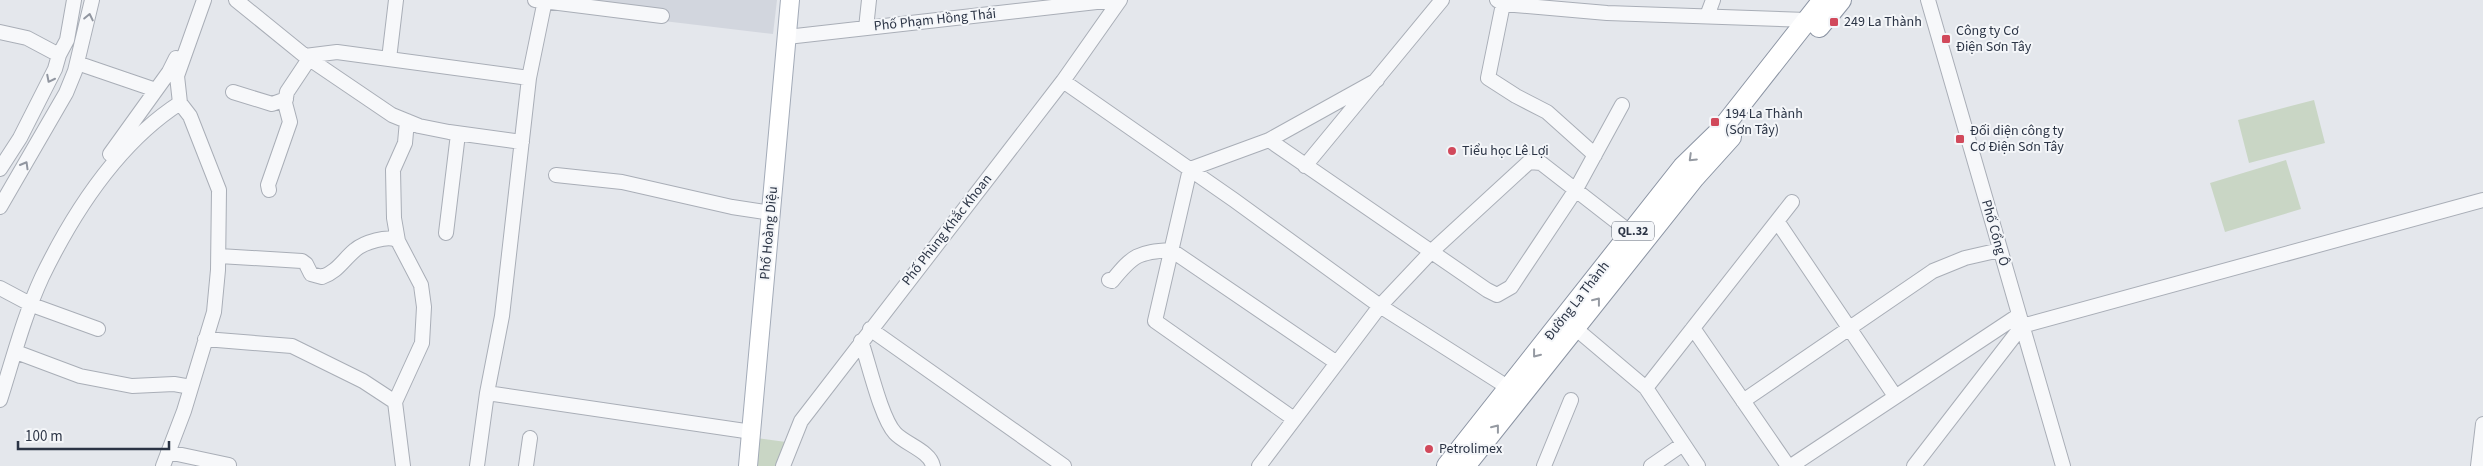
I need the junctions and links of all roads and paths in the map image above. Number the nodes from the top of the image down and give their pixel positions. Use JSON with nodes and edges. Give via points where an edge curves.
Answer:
{"nodes":[{"id":1,"x":74,"y":0,"type":"edge"},
{"id":2,"x":92,"y":0,"type":"edge"},
{"id":3,"x":199,"y":0,"type":"edge"},
{"id":4,"x":204,"y":0,"type":"edge"},
{"id":5,"x":236,"y":0,"type":"edge"},
{"id":6,"x":396,"y":0,"type":"edge"},
{"id":7,"x":542,"y":0,"type":"edge"},
{"id":8,"x":790,"y":0,"type":"edge"},
{"id":9,"x":869,"y":0,"type":"edge"},
{"id":10,"x":1114,"y":0,"type":"edge"},
{"id":11,"x":1120,"y":0,"type":"edge"},
{"id":12,"x":1442,"y":0,"type":"edge"},
{"id":13,"x":1713,"y":0,"type":"edge"},
{"id":14,"x":1823,"y":0,"type":"edge"},
{"id":15,"x":1841,"y":0,"type":"edge"},
{"id":16,"x":1928,"y":0,"type":"edge"},
{"id":17,"x":1500,"y":2,"type":"edge"},
{"id":18,"x":662,"y":16,"type":"dead end"},
{"id":19,"x":1707,"y":16,"type":"junction"},
{"id":20,"x":1807,"y":20,"type":"junction"},
{"id":21,"x":866,"y":28,"type":"junction"},
{"id":22,"x":0,"y":32,"type":"edge"},
{"id":23,"x":787,"y":37,"type":"junction"},
{"id":24,"x":59,"y":55,"type":"junction"},
{"id":25,"x":307,"y":58,"type":"junction"},
{"id":26,"x":389,"y":59,"type":"junction"},
{"id":27,"x":77,"y":63,"type":"junction"},
{"id":28,"x":529,"y":78,"type":"junction"},
{"id":29,"x":1377,"y":80,"type":"junction"},
{"id":30,"x":1063,"y":81,"type":"junction"},
{"id":31,"x":156,"y":90,"type":"junction"},
{"id":32,"x":233,"y":92,"type":"dead end"},
{"id":33,"x":286,"y":99,"type":"junction"},
{"id":34,"x":180,"y":103,"type":"junction"},
{"id":35,"x":1622,"y":105,"type":"dead end"},
{"id":36,"x":407,"y":121,"type":"junction"},
{"id":37,"x":458,"y":134,"type":"junction"},
{"id":38,"x":1269,"y":140,"type":"junction"},
{"id":39,"x":522,"y":142,"type":"junction"},
{"id":40,"x":1595,"y":155,"type":"junction"},
{"id":41,"x":1305,"y":166,"type":"junction"},
{"id":42,"x":1190,"y":169,"type":"junction"},
{"id":43,"x":0,"y":170,"type":"edge"},
{"id":44,"x":556,"y":175,"type":"dead end"},
{"id":45,"x":1577,"y":188,"type":"junction"},
{"id":46,"x":269,"y":190,"type":"dead end"},
{"id":47,"x":2483,"y":200,"type":"edge"},
{"id":48,"x":1792,"y":202,"type":"dead end"},
{"id":49,"x":0,"y":207,"type":"edge"},
{"id":50,"x":771,"y":213,"type":"junction"},
{"id":51,"x":1777,"y":221,"type":"junction"},
{"id":52,"x":446,"y":233,"type":"dead end"},
{"id":53,"x":1631,"y":233,"type":"junction"},
{"id":54,"x":398,"y":241,"type":"junction"},
{"id":55,"x":1171,"y":250,"type":"junction"},
{"id":56,"x":2000,"y":250,"type":"junction"},
{"id":57,"x":1431,"y":252,"type":"junction"},
{"id":58,"x":219,"y":256,"type":"junction"},
{"id":59,"x":1109,"y":280,"type":"dead end"},
{"id":60,"x":0,"y":288,"type":"edge"},
{"id":61,"x":30,"y":304,"type":"junction"},
{"id":62,"x":1380,"y":306,"type":"junction"},
{"id":63,"x":2020,"y":321,"type":"junction"},
{"id":64,"x":1575,"y":328,"type":"junction"},
{"id":65,"x":1693,"y":328,"type":"junction"},
{"id":66,"x":1849,"y":328,"type":"junction"},
{"id":67,"x":98,"y":329,"type":"dead end"},
{"id":68,"x":870,"y":329,"type":"junction"},
{"id":69,"x":205,"y":339,"type":"junction"},
{"id":70,"x":861,"y":341,"type":"junction"},
{"id":71,"x":16,"y":352,"type":"junction"},
{"id":72,"x":1337,"y":363,"type":"junction"},
{"id":73,"x":191,"y":387,"type":"junction"},
{"id":74,"x":1509,"y":388,"type":"junction"},
{"id":75,"x":1646,"y":388,"type":"junction"},
{"id":76,"x":487,"y":393,"type":"junction"},
{"id":77,"x":1895,"y":396,"type":"junction"},
{"id":78,"x":0,"y":400,"type":"edge"},
{"id":79,"x":1571,"y":400,"type":"dead end"},
{"id":80,"x":1743,"y":401,"type":"junction"},
{"id":81,"x":396,"y":402,"type":"junction"},
{"id":82,"x":1294,"y":419,"type":"junction"},
{"id":83,"x":2483,"y":424,"type":"edge"},
{"id":84,"x":752,"y":432,"type":"junction"},
{"id":85,"x":530,"y":438,"type":"dead end"},
{"id":86,"x":1683,"y":444,"type":"junction"},
{"id":87,"x":168,"y":452,"type":"junction"},
{"id":88,"x":935,"y":464,"type":"edge"},
{"id":89,"x":229,"y":465,"type":"edge"},
{"id":90,"x":163,"y":466,"type":"edge"},
{"id":91,"x":403,"y":466,"type":"edge"},
{"id":92,"x":477,"y":466,"type":"edge"},
{"id":93,"x":526,"y":466,"type":"edge"},
{"id":94,"x":748,"y":466,"type":"edge"},
{"id":95,"x":783,"y":466,"type":"edge"},
{"id":96,"x":1064,"y":466,"type":"edge"},
{"id":97,"x":1259,"y":466,"type":"edge"},
{"id":98,"x":1447,"y":466,"type":"edge"},
{"id":99,"x":1465,"y":466,"type":"edge"},
{"id":100,"x":1544,"y":466,"type":"edge"},
{"id":101,"x":1651,"y":466,"type":"edge"},
{"id":102,"x":1698,"y":466,"type":"edge"},
{"id":103,"x":1790,"y":466,"type":"edge"},
{"id":104,"x":1914,"y":466,"type":"edge"},
{"id":105,"x":2062,"y":466,"type":"edge"},
{"id":106,"x":2478,"y":466,"type":"edge"}],
"edges":[{"from":1,"to":24,"type":"street","via":[[67,40]]},
{"from":27,"to":2,"type":"street","one_way":true},
{"from":3,"to":31,"type":"street","via":[[176,59]]},
{"from":4,"to":34,"type":"street","via":[[177,76]]},
{"from":5,"to":25,"type":"street"},
{"from":6,"to":26,"type":"street"},
{"from":7,"to":18,"type":"street"},
{"from":7,"to":28,"type":"street"},
{"from":8,"to":23,"type":"main road","name":"Phố Hoàng Diệu"},
{"from":9,"to":21,"type":"street"},
{"from":10,"to":21,"type":"street","name":"Phố Phạm Hồng Thái"},
{"from":11,"to":30,"type":"street","name":"Phố Phùng Khắc Khoan"},
{"from":12,"to":29,"type":"street"},
{"from":13,"to":19,"type":"street"},
{"from":14,"to":20,"type":"highway","name":"Đường La Thành","number":"QL.32"},
{"from":64,"to":15,"type":"highway","name":"Đường La Thành","number":"QL.32","one_way":true},
{"from":16,"to":56,"type":"street","name":"Phố Cổng Ô"},
{"from":17,"to":19,"type":"street","via":[[1607,13]]},
{"from":17,"to":40,"type":"street","via":[[1488,78],[1546,112]]},
{"from":19,"to":20,"type":"street"},
{"from":20,"to":53,"type":"highway","name":"Đường La Thành","number":"QL.32","one_way":true,"via":[[1720,131],[1683,168]]},
{"from":21,"to":23,"type":"street","name":"Phố Phạm Hồng Thái"},
{"from":22,"to":24,"type":"street","via":[[27,38]]},
{"from":23,"to":50,"type":"main road","name":"Phố Hoàng Diệu"},
{"from":24,"to":43,"type":"street","one_way":true,"via":[[24,129]]},
{"from":25,"to":26,"type":"street","via":[[337,52]]},
{"from":25,"to":33,"type":"street"},
{"from":25,"to":36,"type":"street","via":[[392,116]]},
{"from":26,"to":28,"type":"street"},
{"from":27,"to":31,"type":"street"},
{"from":49,"to":27,"type":"street","one_way":true,"via":[[66,93]]},
{"from":28,"to":39,"type":"street"},
{"from":29,"to":38,"type":"street"},
{"from":29,"to":41,"type":"street"},
{"from":30,"to":42,"type":"street"},
{"from":30,"to":68,"type":"street","name":"Phố Phùng Khắc Khoan"},
{"from":31,"to":61,"type":"street","via":[[70,211]]},
{"from":32,"to":33,"type":"street","via":[[272,104]]},
{"from":33,"to":46,"type":"street","via":[[290,122]]},
{"from":34,"to":58,"type":"street","via":[[190,116],[219,190]]},
{"from":34,"to":61,"type":"street","via":[[140,133],[99,182]]},
{"from":35,"to":40,"type":"street"},
{"from":36,"to":37,"type":"street"},
{"from":36,"to":54,"type":"street","via":[[406,143],[393,170]]},
{"from":37,"to":39,"type":"street"},
{"from":37,"to":52,"type":"street"},
{"from":38,"to":41,"type":"street"},
{"from":38,"to":42,"type":"street"},
{"from":39,"to":76,"type":"street","via":[[502,316]]},
{"from":40,"to":45,"type":"street"},
{"from":41,"to":57,"type":"street"},
{"from":42,"to":55,"type":"street"},
{"from":42,"to":62,"type":"street"},
{"from":44,"to":50,"type":"street","via":[[616,182]]},
{"from":45,"to":53,"type":"street"},
{"from":45,"to":57,"type":"street","via":[[1541,163],[1529,162]]},
{"from":45,"to":57,"type":"street","via":[[1505,292],[1497,295],[1487,290]]},
{"from":47,"to":63,"type":"street"},
{"from":48,"to":51,"type":"street"},
{"from":50,"to":84,"type":"main road","name":"Phố Hoàng Diệu"},
{"from":51,"to":65,"type":"street"},
{"from":51,"to":66,"type":"street"},
{"from":53,"to":74,"type":"highway","name":"Đường La Thành","number":"QL.32","one_way":true},
{"from":54,"to":58,"type":"street","via":[[388,238],[355,249],[337,269],[322,277],[311,274],[302,261]]},
{"from":54,"to":81,"type":"street","via":[[421,285],[424,316],[422,343]]},
{"from":55,"to":59,"type":"street","via":[[1146,252],[1134,258],[1112,281]]},
{"from":55,"to":72,"type":"street"},
{"from":55,"to":82,"type":"street","via":[[1155,321]]},
{"from":56,"to":63,"type":"street","name":"Phố Cổng Ô"},
{"from":56,"to":66,"type":"street","via":[[1965,258],[1933,271]]},
{"from":57,"to":62,"type":"street"},
{"from":58,"to":69,"type":"street","via":[[214,312]]},
{"from":60,"to":61,"type":"street"},
{"from":61,"to":67,"type":"street"},
{"from":61,"to":71,"type":"street"},
{"from":62,"to":72,"type":"street"},
{"from":62,"to":74,"type":"street"},
{"from":63,"to":77,"type":"street"},
{"from":63,"to":104,"type":"street"},
{"from":63,"to":105,"type":"street","name":"Phố Cổng Ô"},
{"from":64,"to":75,"type":"street"},
{"from":99,"to":64,"type":"highway","name":"Đường La Thành","number":"QL.32","one_way":true},
{"from":65,"to":75,"type":"street"},
{"from":65,"to":80,"type":"street"},
{"from":66,"to":77,"type":"street"},
{"from":66,"to":80,"type":"street"},
{"from":68,"to":70,"type":"street","name":"Phố Phùng Khắc Khoan"},
{"from":68,"to":96,"type":"street"},
{"from":69,"to":73,"type":"street"},
{"from":69,"to":81,"type":"street","via":[[292,346],[363,381]]},
{"from":70,"to":88,"type":"street","via":[[884,414],[895,433]]},
{"from":70,"to":95,"type":"street","name":"Phố Phùng Khắc Khoan","via":[[801,421]]},
{"from":71,"to":73,"type":"street","via":[[80,376],[132,386],[174,384]]},
{"from":71,"to":78,"type":"street"},
{"from":72,"to":82,"type":"street"},
{"from":73,"to":87,"type":"street"},
{"from":74,"to":98,"type":"highway","name":"Đường La Thành","number":"QL.32"},
{"from":75,"to":86,"type":"street"},
{"from":76,"to":84,"type":"street"},
{"from":76,"to":92,"type":"street"},
{"from":77,"to":103,"type":"street"},
{"from":79,"to":100,"type":"street"},
{"from":80,"to":103,"type":"street"},
{"from":81,"to":91,"type":"street"},
{"from":82,"to":97,"type":"street"},
{"from":83,"to":106,"type":"street"},
{"from":84,"to":94,"type":"main road","name":"Phố Hoàng Diệu"},
{"from":85,"to":93,"type":"street"},
{"from":86,"to":101,"type":"street"},
{"from":86,"to":102,"type":"street"},
{"from":87,"to":89,"type":"street"},
{"from":87,"to":90,"type":"street"}]}
